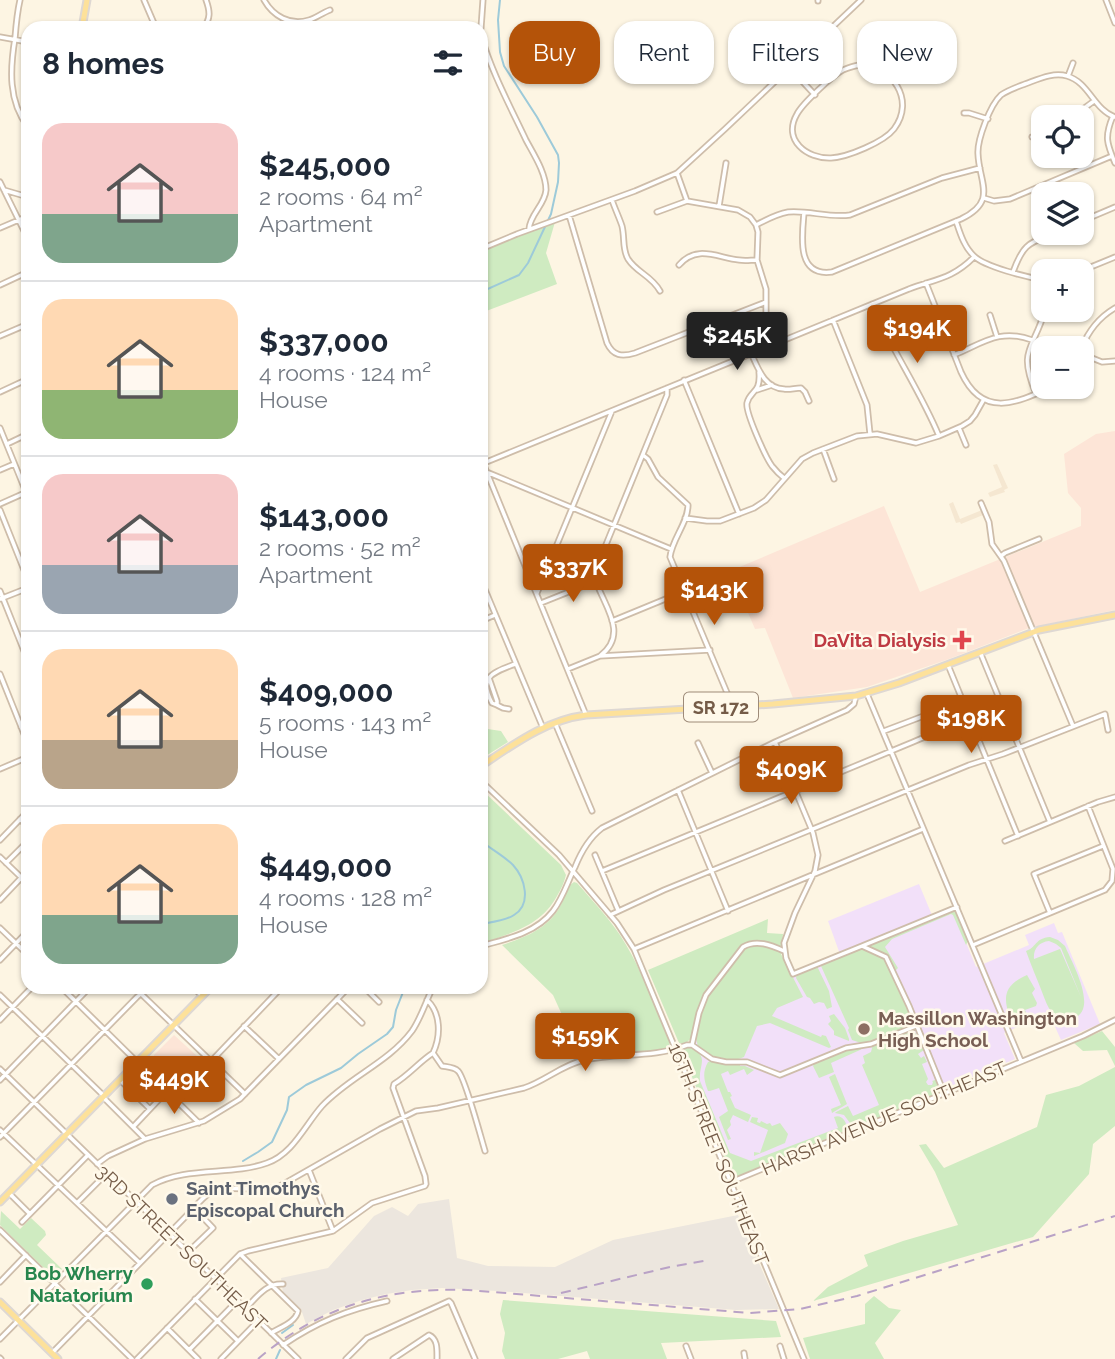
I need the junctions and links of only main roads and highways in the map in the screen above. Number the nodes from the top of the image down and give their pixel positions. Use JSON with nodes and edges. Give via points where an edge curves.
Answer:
{"nodes":[{"id":1,"x":87,"y":0,"type":"edge"},
{"id":2,"x":83,"y":21,"type":"edge"},
{"id":3,"x":1115,"y":615,"type":"edge"},
{"id":4,"x":488,"y":762,"type":"edge"},
{"id":5,"x":204,"y":994,"type":"edge"},
{"id":6,"x":0,"y":1202,"type":"edge"},
{"id":7,"x":0,"y":1302,"type":"edge"},
{"id":8,"x":58,"y":1359,"type":"edge"}],
"edges":[{"from":1,"to":2,"type":"main road"},
{"from":3,"to":4,"type":"main road","number":"SR 172","via":[[1034,632],[867,694],[586,715],[542,728]]},
{"from":5,"to":6,"type":"main road"},
{"from":7,"to":8,"type":"main road"}]}
